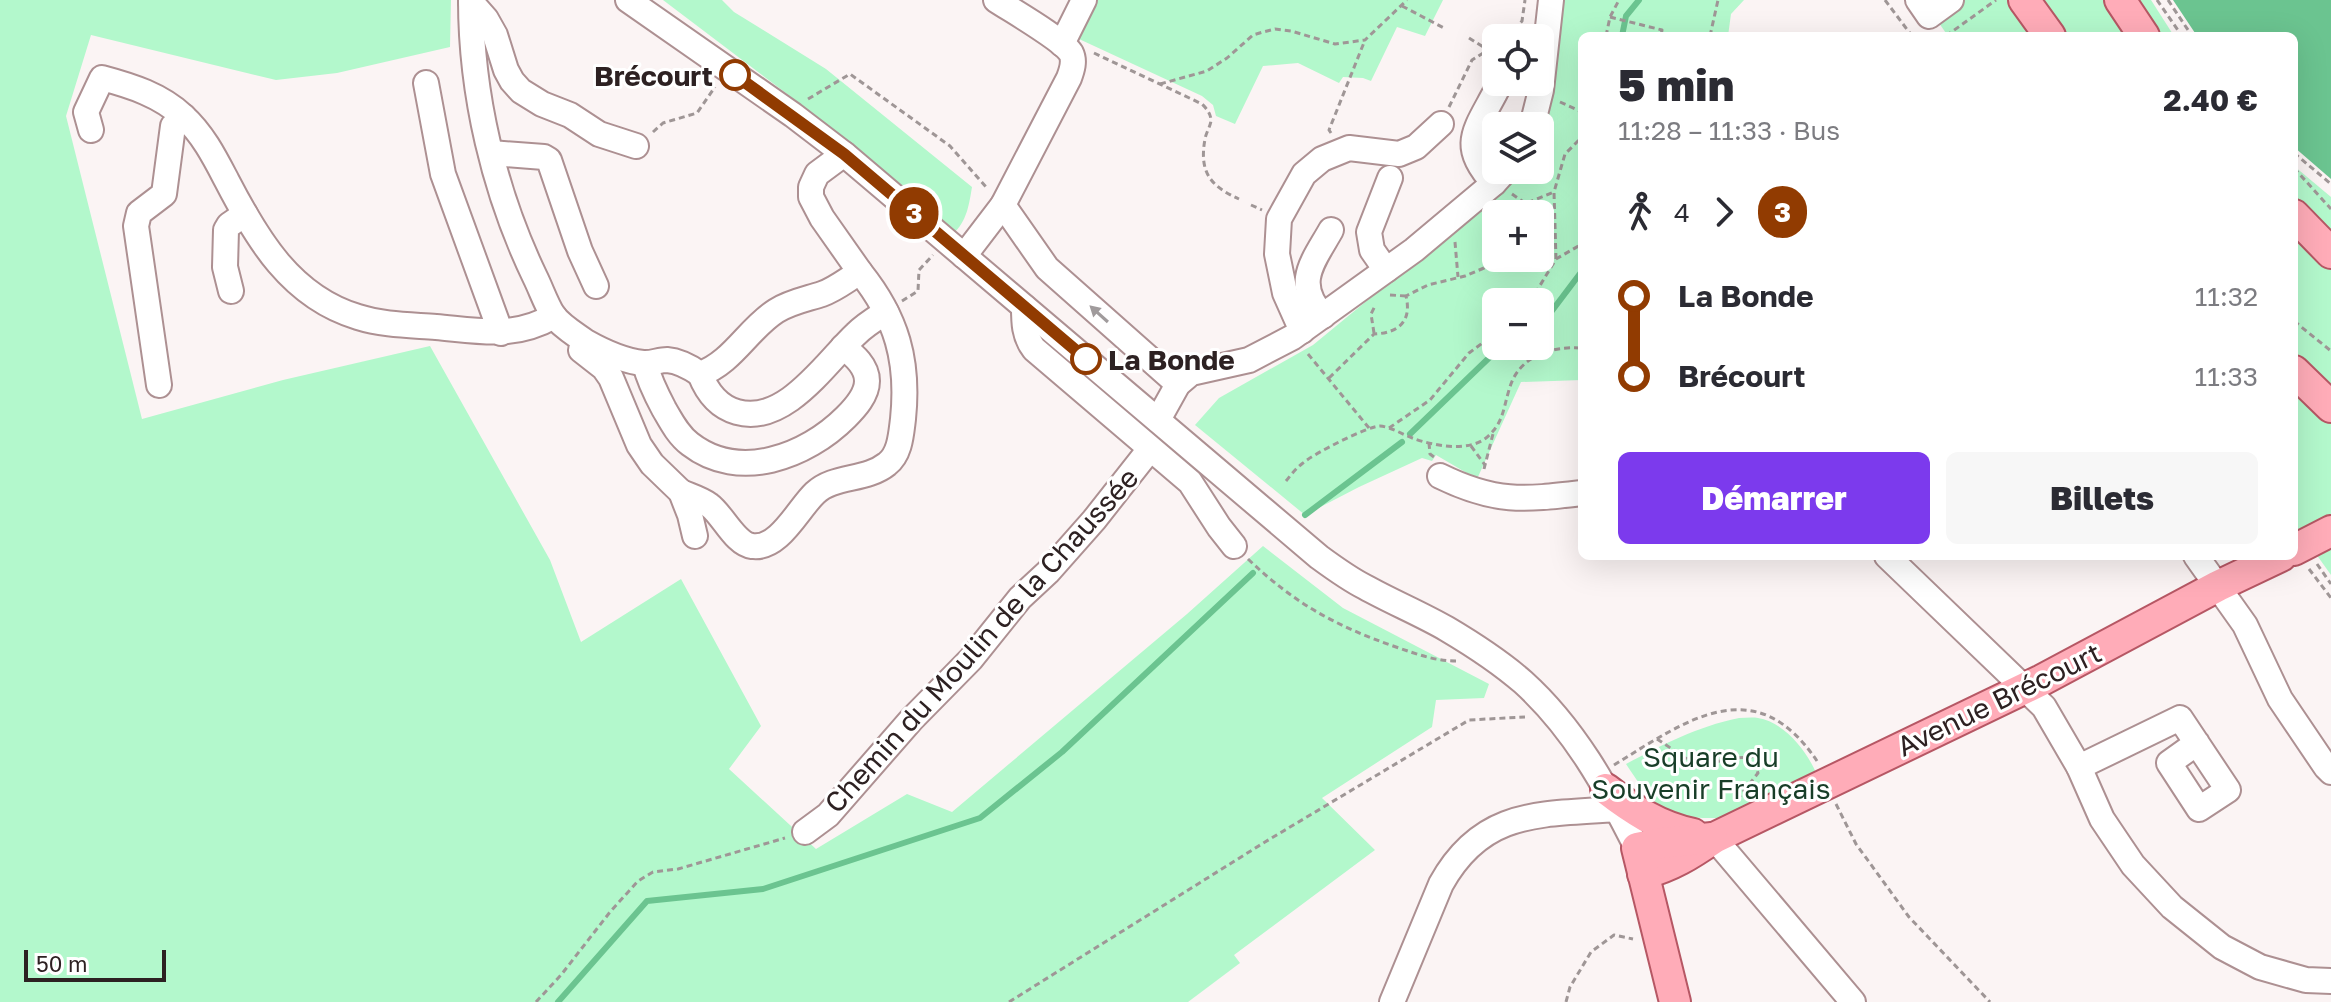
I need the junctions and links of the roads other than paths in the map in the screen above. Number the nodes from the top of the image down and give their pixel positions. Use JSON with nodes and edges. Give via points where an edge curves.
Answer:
{"nodes":[{"id":1,"x":628,"y":0,"type":"edge"},
{"id":2,"x":996,"y":0,"type":"edge"},
{"id":3,"x":1084,"y":0,"type":"edge"},
{"id":4,"x":1551,"y":0,"type":"edge"},
{"id":5,"x":1918,"y":0,"type":"edge"},
{"id":6,"x":1951,"y":0,"type":"edge"},
{"id":7,"x":2024,"y":0,"type":"edge"},
{"id":8,"x":2120,"y":0,"type":"edge"},
{"id":9,"x":471,"y":1,"type":"edge"},
{"id":10,"x":2047,"y":32,"type":"edge"},
{"id":11,"x":2141,"y":32,"type":"edge"},
{"id":12,"x":1067,"y":50,"type":"junction"},
{"id":13,"x":426,"y":83,"type":"dead end"},
{"id":14,"x":1536,"y":112,"type":"edge"},
{"id":15,"x":184,"y":117,"type":"junction"},
{"id":16,"x":1482,"y":119,"type":"edge"},
{"id":17,"x":1441,"y":124,"type":"road end"},
{"id":18,"x":91,"y":130,"type":"dead end"},
{"id":19,"x":636,"y":146,"type":"road end"},
{"id":20,"x":491,"y":153,"type":"junction"},
{"id":21,"x":844,"y":154,"type":"junction"},
{"id":22,"x":1482,"y":170,"type":"edge"},
{"id":23,"x":1390,"y":178,"type":"dead end"},
{"id":24,"x":1491,"y":184,"type":"edge"},
{"id":25,"x":1003,"y":205,"type":"junction"},
{"id":26,"x":245,"y":214,"type":"junction"},
{"id":27,"x":1384,"y":219,"type":"dead end"},
{"id":28,"x":2298,"y":219,"type":"edge"},
{"id":29,"x":1331,"y":230,"type":"dead end"},
{"id":30,"x":2331,"y":253,"type":"edge"},
{"id":31,"x":964,"y":256,"type":"junction"},
{"id":32,"x":1320,"y":269,"type":"dead end"},
{"id":33,"x":1386,"y":270,"type":"junction"},
{"id":34,"x":860,"y":272,"type":"junction"},
{"id":35,"x":596,"y":286,"type":"dead end"},
{"id":36,"x":231,"y":291,"type":"dead end"},
{"id":37,"x":1024,"y":307,"type":"junction"},
{"id":38,"x":886,"y":312,"type":"junction"},
{"id":39,"x":554,"y":316,"type":"junction"},
{"id":40,"x":1323,"y":316,"type":"junction"},
{"id":41,"x":501,"y":333,"type":"junction"},
{"id":42,"x":1298,"y":334,"type":"junction"},
{"id":43,"x":578,"y":336,"type":"junction"},
{"id":44,"x":843,"y":347,"type":"junction"},
{"id":45,"x":645,"y":364,"type":"junction"},
{"id":46,"x":700,"y":374,"type":"junction"},
{"id":47,"x":2298,"y":374,"type":"edge"},
{"id":48,"x":1178,"y":384,"type":"junction"},
{"id":49,"x":159,"y":385,"type":"dead end"},
{"id":50,"x":2329,"y":401,"type":"edge"},
{"id":51,"x":1158,"y":420,"type":"junction"},
{"id":52,"x":1150,"y":449,"type":"junction"},
{"id":53,"x":1439,"y":468,"type":"road end"},
{"id":54,"x":681,"y":492,"type":"junction"},
{"id":55,"x":1578,"y":493,"type":"edge"},
{"id":56,"x":2330,"y":530,"type":"edge"},
{"id":57,"x":695,"y":536,"type":"dead end"},
{"id":58,"x":1234,"y":546,"type":"dead end"},
{"id":59,"x":2299,"y":559,"type":"edge"},
{"id":60,"x":1891,"y":560,"type":"edge"},
{"id":61,"x":2199,"y":560,"type":"edge"},
{"id":62,"x":2296,"y":560,"type":"edge"},
{"id":63,"x":2218,"y":586,"type":"junction"},
{"id":64,"x":2026,"y":687,"type":"junction"},
{"id":65,"x":2197,"y":743,"type":"dead end"},
{"id":66,"x":2079,"y":767,"type":"junction"},
{"id":67,"x":2331,"y":772,"type":"edge"},
{"id":68,"x":1612,"y":799,"type":"junction"},
{"id":69,"x":805,"y":832,"type":"road end"},
{"id":70,"x":1714,"y":838,"type":"junction"},
{"id":71,"x":1640,"y":861,"type":"junction"},
{"id":72,"x":2331,"y":981,"type":"edge"},
{"id":73,"x":1392,"y":1002,"type":"edge"},
{"id":74,"x":1675,"y":1002,"type":"edge"},
{"id":75,"x":1853,"y":1002,"type":"edge"}],
"edges":[{"from":1,"to":21,"type":"street"},
{"from":2,"to":12,"type":"street"},
{"from":3,"to":12,"type":"street"},
{"from":4,"to":14,"type":"street"},
{"from":5,"to":6,"type":"street","via":[[1929,16]]},
{"from":7,"to":10,"type":"main road"},
{"from":8,"to":11,"type":"main road"},
{"from":9,"to":19,"type":"street","via":[[491,27],[506,70],[521,91],[599,134]]},
{"from":9,"to":20,"type":"street","via":[[474,66]]},
{"from":12,"to":25,"type":"street","via":[[1073,63],[1069,78]]},
{"from":13,"to":41,"type":"street","via":[[443,174]]},
{"from":15,"to":18,"type":"street","via":[[141,89],[102,78],[86,112]]},
{"from":15,"to":26,"type":"street","via":[[203,139]]},
{"from":15,"to":49,"type":"street","via":[[173,126],[164,194],[139,213],[136,226]]},
{"from":16,"to":22,"type":"street","via":[[1472,146]]},
{"from":17,"to":42,"type":"street","via":[[1416,147],[1399,154],[1349,148],[1304,174],[1279,219],[1277,254]]},
{"from":20,"to":35,"type":"street","via":[[549,160]]},
{"from":20,"to":39,"type":"street","via":[[519,244]]},
{"from":21,"to":31,"type":"street"},
{"from":21,"to":34,"type":"street","via":[[817,174],[811,197]]},
{"from":23,"to":33,"type":"street","via":[[1369,232],[1372,250]]},
{"from":24,"to":33,"type":"street"},
{"from":25,"to":31,"type":"street"},
{"from":48,"to":25,"type":"street","one_way":true,"via":[[1047,268]]},
{"from":26,"to":36,"type":"street","via":[[226,230],[225,267]]},
{"from":26,"to":41,"type":"street","via":[[292,280],[336,308],[376,322]]},
{"from":27,"to":33,"type":"street","via":[[1379,230]]},
{"from":28,"to":30,"type":"main road"},
{"from":29,"to":40,"type":"street","via":[[1308,273],[1307,290]]},
{"from":31,"to":37,"type":"street"},
{"from":32,"to":40,"type":"street"},
{"from":33,"to":40,"type":"street"},
{"from":34,"to":38,"type":"street"},
{"from":34,"to":46,"type":"street","via":[[833,289],[777,310],[714,369]]},
{"from":37,"to":51,"type":"street"},
{"from":37,"to":52,"type":"street","name":"Chemin du Moulin de la Chaussée","via":[[1025,331],[1034,349]]},
{"from":38,"to":44,"type":"street"},
{"from":38,"to":54,"type":"street","via":[[903,355],[905,397],[899,443],[885,466],[823,487],[762,546],[745,545],[711,506]]},
{"from":39,"to":41,"type":"street","via":[[536,327]]},
{"from":39,"to":43,"type":"street"},
{"from":40,"to":42,"type":"street"},
{"from":42,"to":48,"type":"street","via":[[1249,360],[1191,373]]},
{"from":43,"to":45,"type":"street"},
{"from":43,"to":54,"type":"street","via":[[581,350],[611,378],[639,445]]},
{"from":44,"to":45,"type":"street","via":[[864,369],[864,394],[815,442],[766,462],[725,460],[690,444],[657,396]]},
{"from":44,"to":46,"type":"street","via":[[798,393],[759,413],[728,409]]},
{"from":45,"to":46,"type":"street","via":[[666,360]]},
{"from":47,"to":50,"type":"main road"},
{"from":48,"to":51,"type":"street"},
{"from":51,"to":68,"type":"street","via":[[1319,557],[1446,628],[1524,683],[1576,742]]},
{"from":52,"to":58,"type":"street","via":[[1190,482]]},
{"from":52,"to":69,"type":"street","name":"Chemin du Moulin de la Chaussée","via":[[971,659],[828,815]]},
{"from":53,"to":55,"type":"street","via":[[1478,493],[1517,498]]},
{"from":54,"to":57,"type":"street"},
{"from":56,"to":59,"type":"main road","name":"Avenue Brécourt"},
{"from":60,"to":64,"type":"street"},
{"from":61,"to":63,"type":"street"},
{"from":62,"to":63,"type":"main road","name":"Avenue Brécourt"},
{"from":63,"to":64,"type":"main road","name":"Avenue Brécourt"},
{"from":63,"to":67,"type":"street","via":[[2245,625],[2280,699]]},
{"from":64,"to":66,"type":"street"},
{"from":64,"to":70,"type":"main road","name":"Avenue Brécourt"},
{"from":65,"to":66,"type":"street","via":[[2180,718]]},
{"from":66,"to":72,"type":"street","via":[[2102,819],[2133,865],[2172,907],[2222,947],[2260,967]]},
{"from":68,"to":70,"type":"main road","via":[[1678,831]]},
{"from":68,"to":71,"type":"street"},
{"from":68,"to":73,"type":"street","via":[[1513,820],[1463,851],[1441,884]]},
{"from":70,"to":71,"type":"main road","name":"Avenue Brécourt","via":[[1666,868]]},
{"from":70,"to":75,"type":"street"},
{"from":71,"to":74,"type":"main road"}]}
